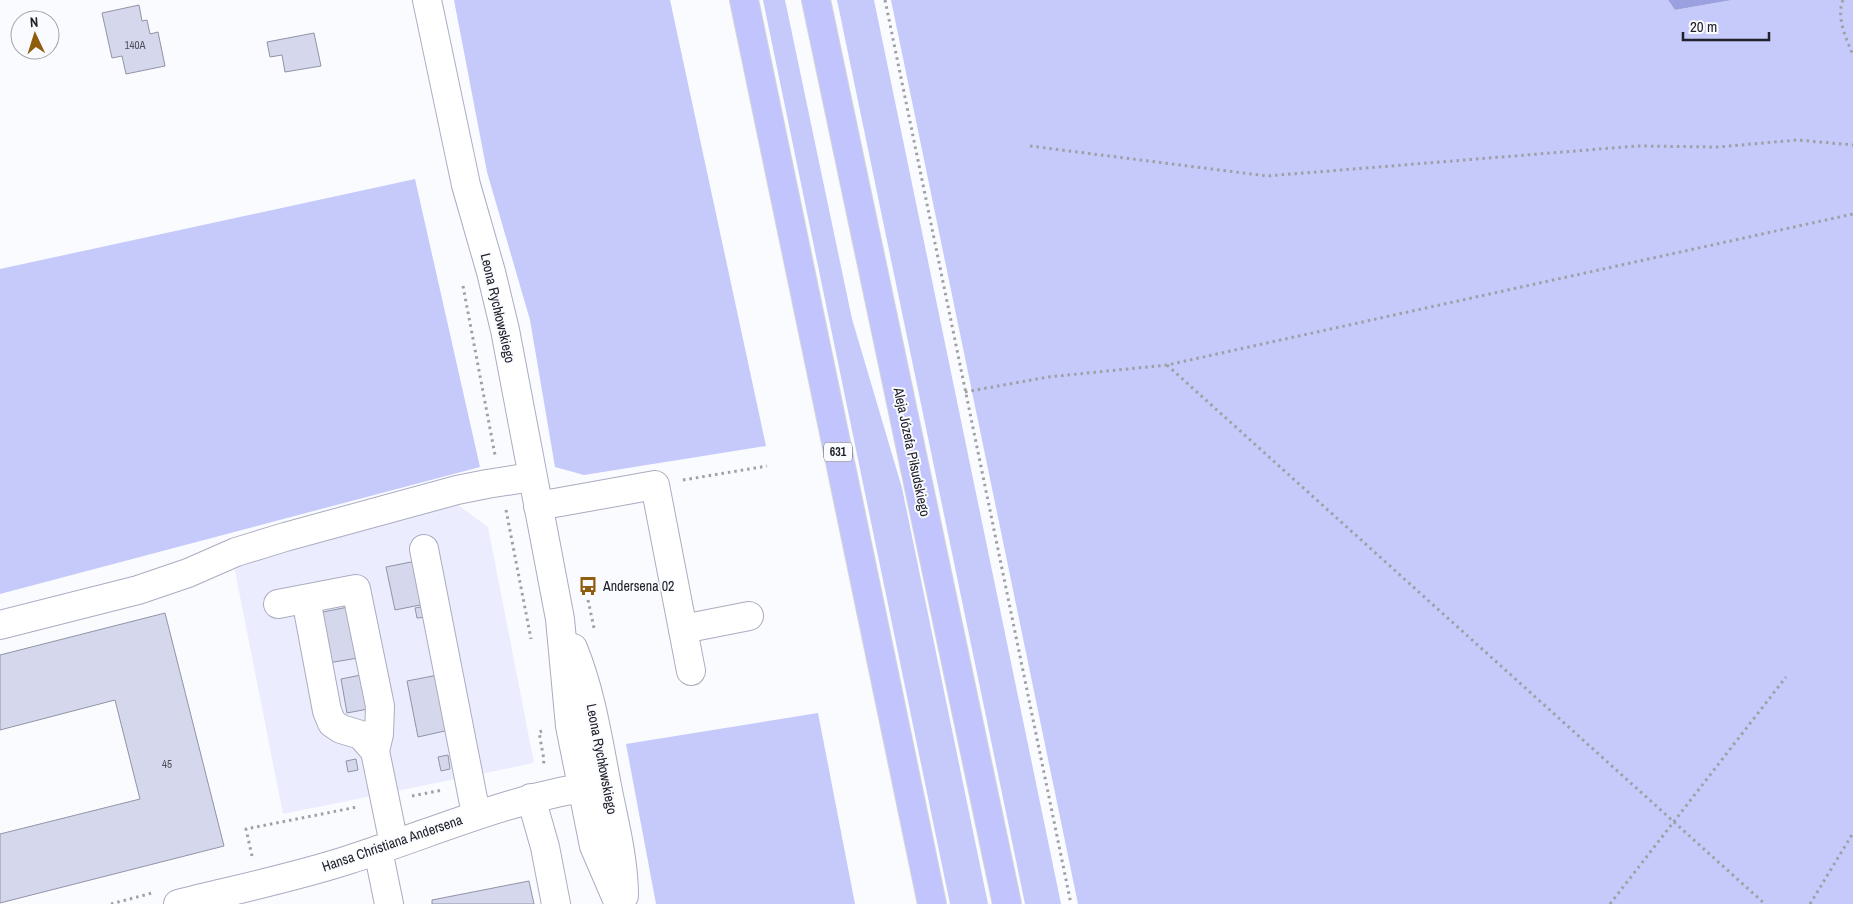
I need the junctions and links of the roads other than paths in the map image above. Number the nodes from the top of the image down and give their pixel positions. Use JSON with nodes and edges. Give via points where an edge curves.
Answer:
{"nodes":[{"id":1,"x":427,"y":0,"type":"edge"},
{"id":2,"x":744,"y":0,"type":"edge"},
{"id":3,"x":816,"y":0,"type":"edge"},
{"id":4,"x":532,"y":477,"type":"junction"},
{"id":5,"x":538,"y":506,"type":"junction"},
{"id":6,"x":424,"y":549,"type":"dead end"},
{"id":7,"x":306,"y":599,"type":"junction"},
{"id":8,"x":278,"y":604,"type":"dead end"},
{"id":9,"x":749,"y":616,"type":"dead end"},
{"id":10,"x":0,"y":625,"type":"edge"},
{"id":11,"x":684,"y":629,"type":"junction"},
{"id":12,"x":691,"y":671,"type":"dead end"},
{"id":13,"x":375,"y":751,"type":"junction"},
{"id":14,"x":594,"y":786,"type":"junction"},
{"id":15,"x":531,"y":798,"type":"junction"},
{"id":16,"x":476,"y":814,"type":"junction"},
{"id":17,"x":386,"y":847,"type":"junction"},
{"id":18,"x":168,"y":898,"type":"edge"},
{"id":19,"x":389,"y":904,"type":"edge"},
{"id":20,"x":556,"y":904,"type":"edge"},
{"id":21,"x":619,"y":904,"type":"edge"},
{"id":22,"x":624,"y":904,"type":"edge"},
{"id":23,"x":932,"y":904,"type":"edge"},
{"id":24,"x":1007,"y":904,"type":"edge"}],
"edges":[{"from":1,"to":4,"type":"street","name":"Leona Rychłowskiego","via":[[466,185],[505,330]]},
{"from":2,"to":23,"type":"main road","number":"631"},
{"from":3,"to":24,"type":"main road","name":"Aleja Józefa Piłsudskiego"},
{"from":4,"to":5,"type":"street","name":"Leona Rychłowskiego"},
{"from":4,"to":10,"type":"street","via":[[457,490],[285,537],[236,552],[138,590]]},
{"from":5,"to":11,"type":"street","via":[[655,485]]},
{"from":5,"to":14,"type":"street","name":"Leona Rychłowskiego","via":[[560,619],[570,726]]},
{"from":6,"to":16,"type":"street"},
{"from":7,"to":8,"type":"street"},
{"from":7,"to":13,"type":"street","via":[[327,711],[332,722],[341,729],[361,735]]},
{"from":7,"to":13,"type":"street","via":[[356,589],[380,706]]},
{"from":9,"to":11,"type":"street"},
{"from":11,"to":12,"type":"street"},
{"from":13,"to":17,"type":"street","via":[[386,801]]},
{"from":14,"to":15,"type":"street","name":"Hansa Christiana Andersena"},
{"from":14,"to":21,"type":"street","name":"Leona Rychłowskiego","via":[[594,846]]},
{"from":14,"to":22,"type":"street","name":"Leona Rychłowskiego","via":[[618,841]]},
{"from":15,"to":16,"type":"street","name":"Hansa Christiana Andersena"},
{"from":15,"to":20,"type":"street"},
{"from":16,"to":17,"type":"street","name":"Hansa Christiana Andersena"},
{"from":17,"to":18,"type":"street","name":"Hansa Christiana Andersena","via":[[345,861]]},
{"from":17,"to":19,"type":"street"}]}
